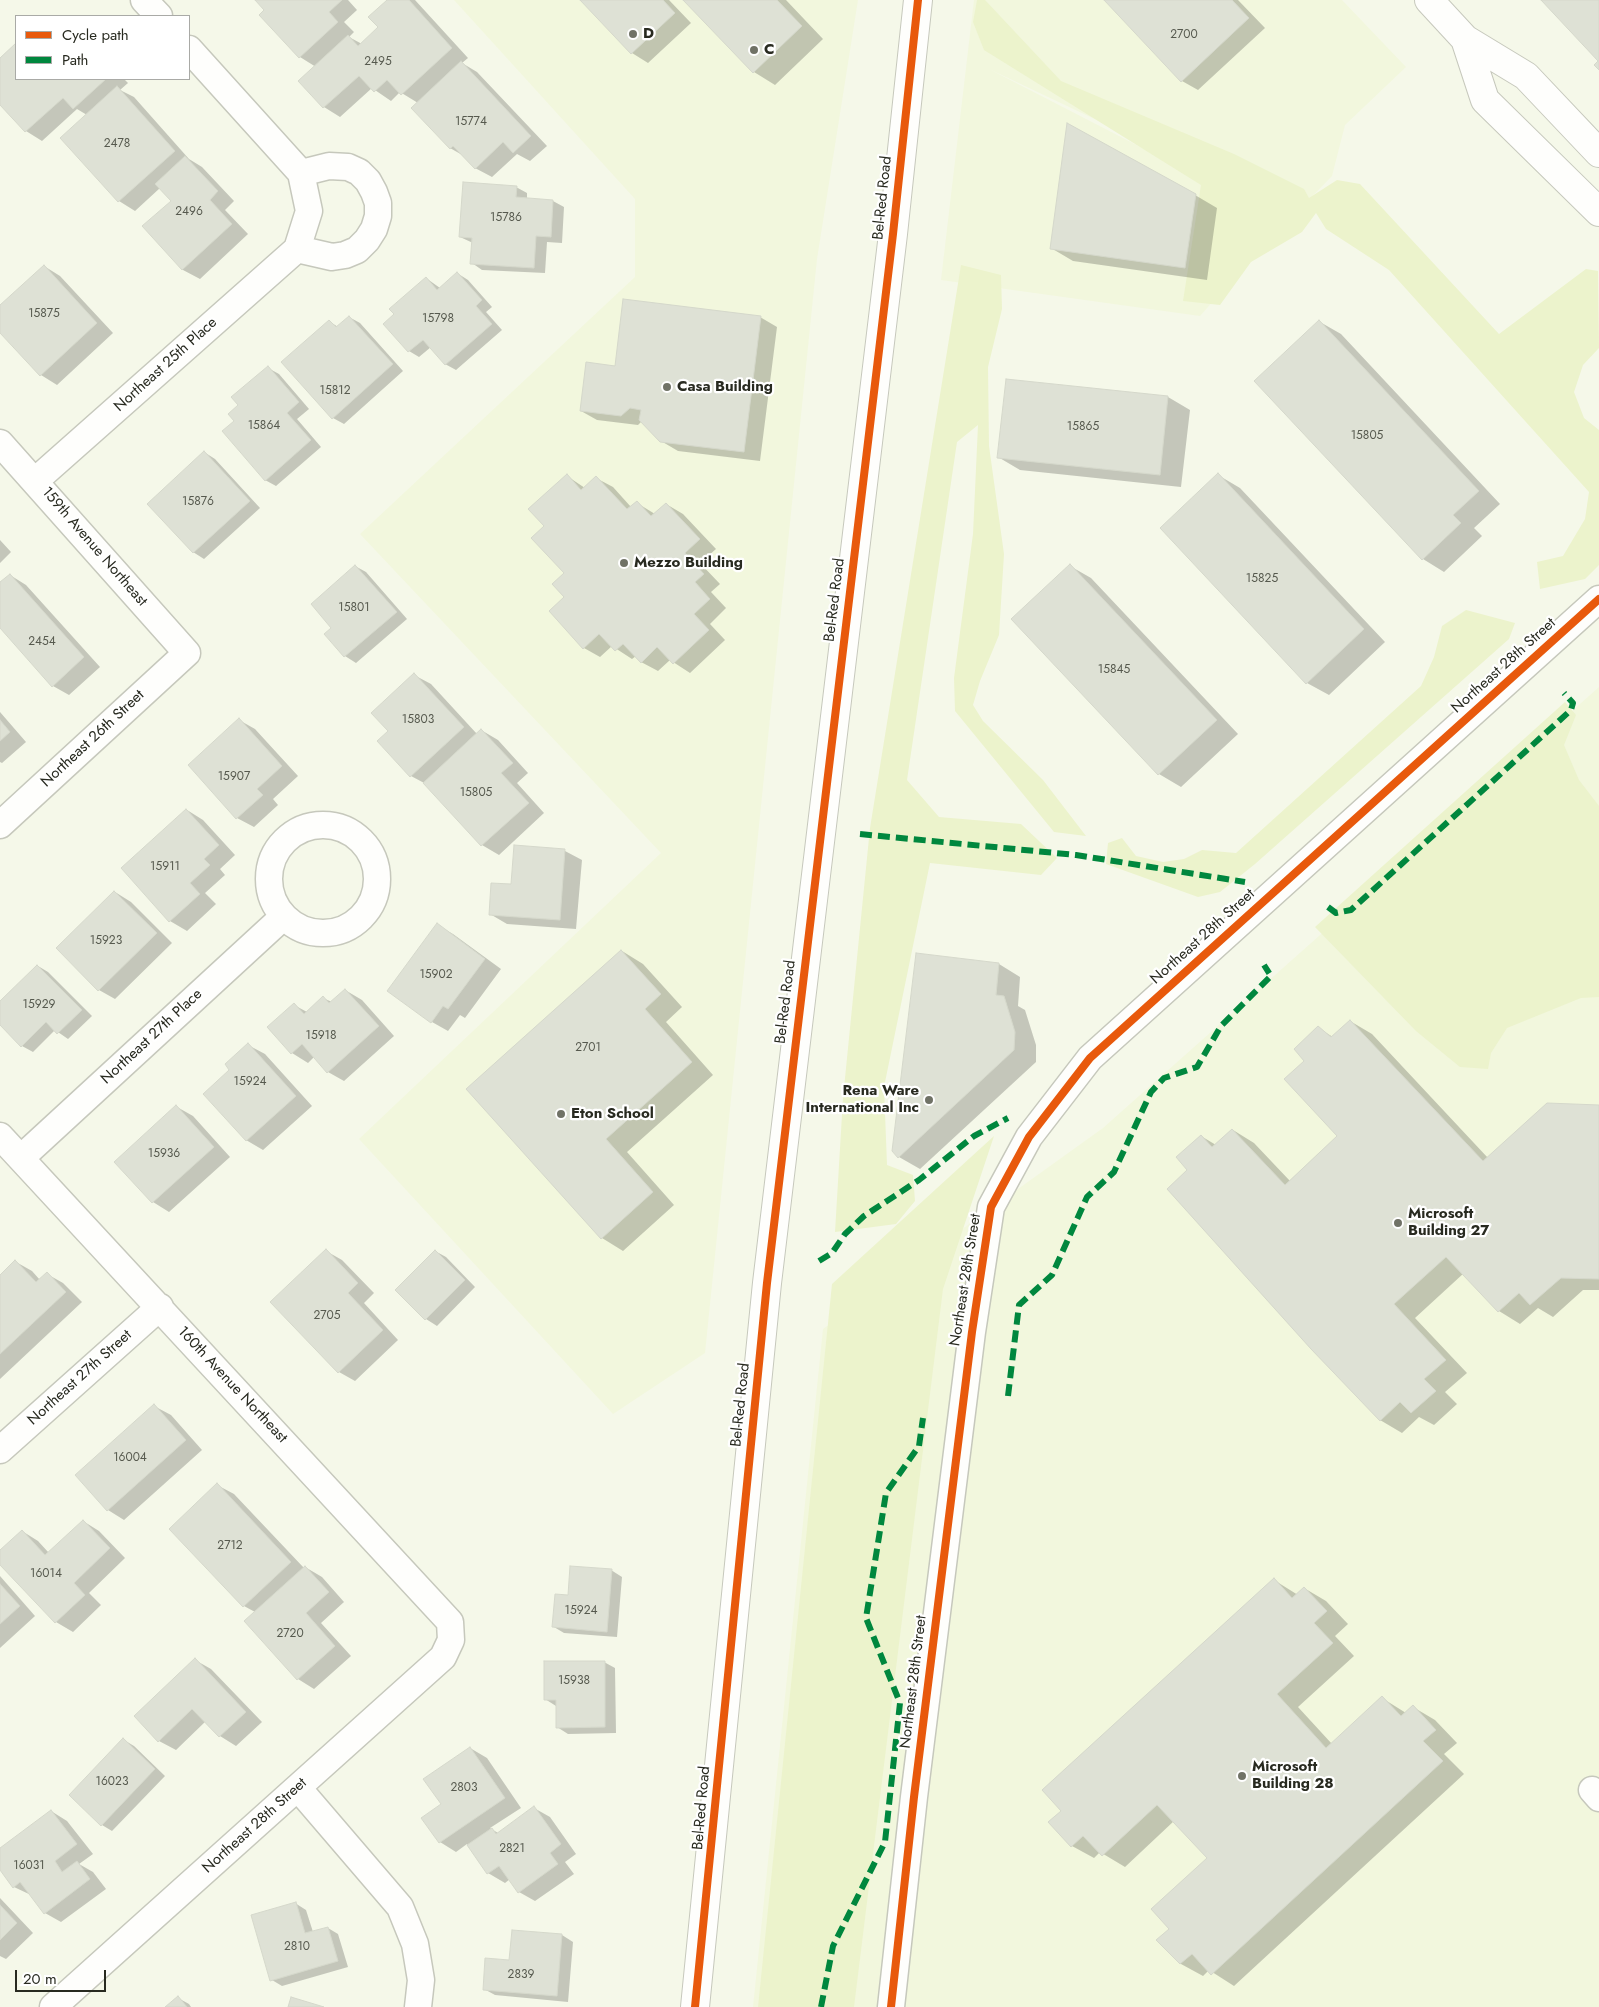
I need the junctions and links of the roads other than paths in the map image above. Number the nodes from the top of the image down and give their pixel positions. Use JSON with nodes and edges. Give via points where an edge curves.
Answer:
{"nodes":[{"id":1,"x":144,"y":0,"type":"edge"},
{"id":2,"x":1429,"y":0,"type":"edge"},
{"id":3,"x":917,"y":1,"type":"edge"},
{"id":4,"x":158,"y":15,"type":"edge"},
{"id":5,"x":1465,"y":39,"type":"junction"},
{"id":6,"x":190,"y":50,"type":"edge"},
{"id":7,"x":1599,"y":153,"type":"edge"},
{"id":8,"x":301,"y":173,"type":"junction"},
{"id":9,"x":1599,"y":212,"type":"edge"},
{"id":10,"x":296,"y":249,"type":"junction"},
{"id":11,"x":0,"y":443,"type":"edge"},
{"id":12,"x":35,"y":481,"type":"junction"},
{"id":13,"x":1599,"y":599,"type":"edge"},
{"id":14,"x":187,"y":652,"type":"joint"},
{"id":15,"x":0,"y":825,"type":"edge"},
{"id":16,"x":283,"y":917,"type":"junction"},
{"id":17,"x":0,"y":1136,"type":"edge"},
{"id":18,"x":21,"y":1158,"type":"junction"},
{"id":19,"x":160,"y":1307,"type":"junction"},
{"id":20,"x":0,"y":1450,"type":"edge"},
{"id":21,"x":451,"y":1640,"type":"joint"},
{"id":22,"x":298,"y":1788,"type":"junction"},
{"id":23,"x":53,"y":2007,"type":"edge"},
{"id":24,"x":418,"y":2007,"type":"edge"},
{"id":25,"x":695,"y":2007,"type":"edge"},
{"id":26,"x":891,"y":2007,"type":"edge"}],
"edges":[{"from":1,"to":4,"type":"street"},
{"from":2,"to":5,"type":"main road"},
{"from":3,"to":25,"type":"main road","name":"Bel-Red Road","via":[[893,234],[767,1283]]},
{"from":5,"to":7,"type":"main road","via":[[1526,76]]},
{"from":5,"to":9,"type":"main road","via":[[1485,100]]},
{"from":6,"to":8,"type":"street"},
{"from":8,"to":10,"type":"street","name":"Northeast 25th Place","via":[[309,211]]},
{"from":8,"to":10,"type":"street","via":[[329,166],[348,167],[358,172],[374,192],[378,216],[367,240],[357,250],[345,255],[332,257]]},
{"from":10,"to":12,"type":"street","name":"Northeast 25th Place"},
{"from":11,"to":12,"type":"street","name":"159th Avenue Northeast"},
{"from":12,"to":14,"type":"street","name":"159th Avenue Northeast"},
{"from":13,"to":26,"type":"street","name":"Northeast 28th Street","via":[[1090,1058],[1029,1137],[991,1207],[969,1351]]},
{"from":14,"to":15,"type":"street","name":"Northeast 26th Street"},
{"from":16,"to":16,"type":"street","via":[[294,926],[324,934],[340,932],[365,914],[377,885],[377,870],[363,842],[351,832],[321,825],[306,827],[280,845],[268,873],[274,904]]},
{"from":16,"to":18,"type":"street","name":"Northeast 27th Place"},
{"from":17,"to":18,"type":"street","name":"160th Avenue Northeast"},
{"from":18,"to":19,"type":"street","name":"160th Avenue Northeast"},
{"from":19,"to":20,"type":"street","name":"Northeast 27th Street"},
{"from":19,"to":21,"type":"street","name":"160th Avenue Northeast","via":[[450,1622]]},
{"from":21,"to":22,"type":"street","name":"Northeast 28th Street","via":[[443,1657]]},
{"from":22,"to":23,"type":"street","name":"Northeast 28th Street"},
{"from":22,"to":24,"type":"street","via":[[400,1907],[415,1944],[421,1980]]}]}
